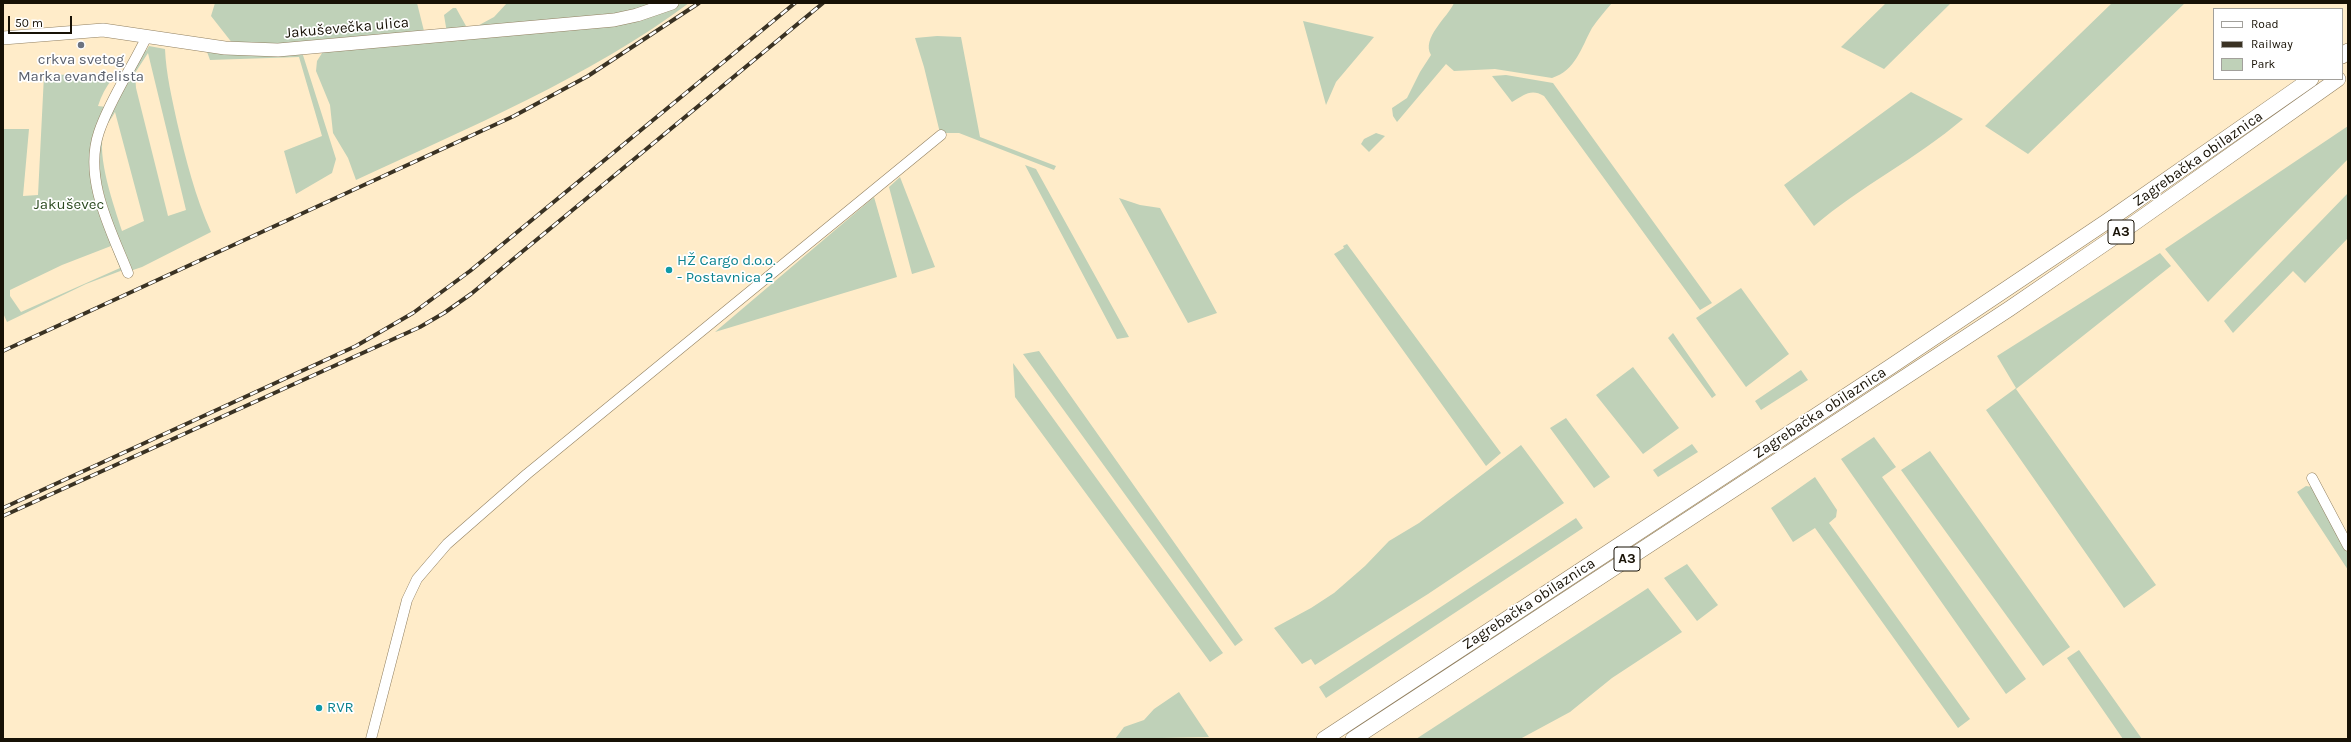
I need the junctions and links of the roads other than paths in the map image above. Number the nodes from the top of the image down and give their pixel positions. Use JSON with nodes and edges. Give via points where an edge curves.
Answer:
{"nodes":[{"id":1,"x":672,"y":3,"type":"edge"},
{"id":2,"x":147,"y":36,"type":"junction"},
{"id":3,"x":3,"y":38,"type":"edge"},
{"id":4,"x":2310,"y":80,"type":"edge"},
{"id":5,"x":2337,"y":80,"type":"edge"},
{"id":6,"x":941,"y":136,"type":"dead end"},
{"id":7,"x":128,"y":273,"type":"dead end"},
{"id":8,"x":2312,"y":478,"type":"dead end"},
{"id":9,"x":2348,"y":546,"type":"edge"},
{"id":10,"x":371,"y":739,"type":"edge"},
{"id":11,"x":1324,"y":739,"type":"edge"},
{"id":12,"x":1353,"y":739,"type":"edge"}],
"edges":[{"from":1,"to":2,"type":"main road","name":"Jakuševečka ulica","via":[[637,16],[550,27],[278,50],[225,48]]},
{"from":2,"to":3,"type":"main road","name":"Jakuševečka ulica","via":[[102,30]]},
{"from":2,"to":7,"type":"street","via":[[104,121],[95,148],[96,179],[101,203]]},
{"from":4,"to":11,"type":"highway","name":"Zagrebačka obilaznica","number":"A3","via":[[2118,214],[1890,367]]},
{"from":5,"to":12,"type":"highway","name":"Zagrebačka obilaznica","number":"A3","via":[[2009,309]]},
{"from":6,"to":10,"type":"street","via":[[527,474],[447,544],[417,579],[407,600]]},
{"from":8,"to":9,"type":"street"}]}
